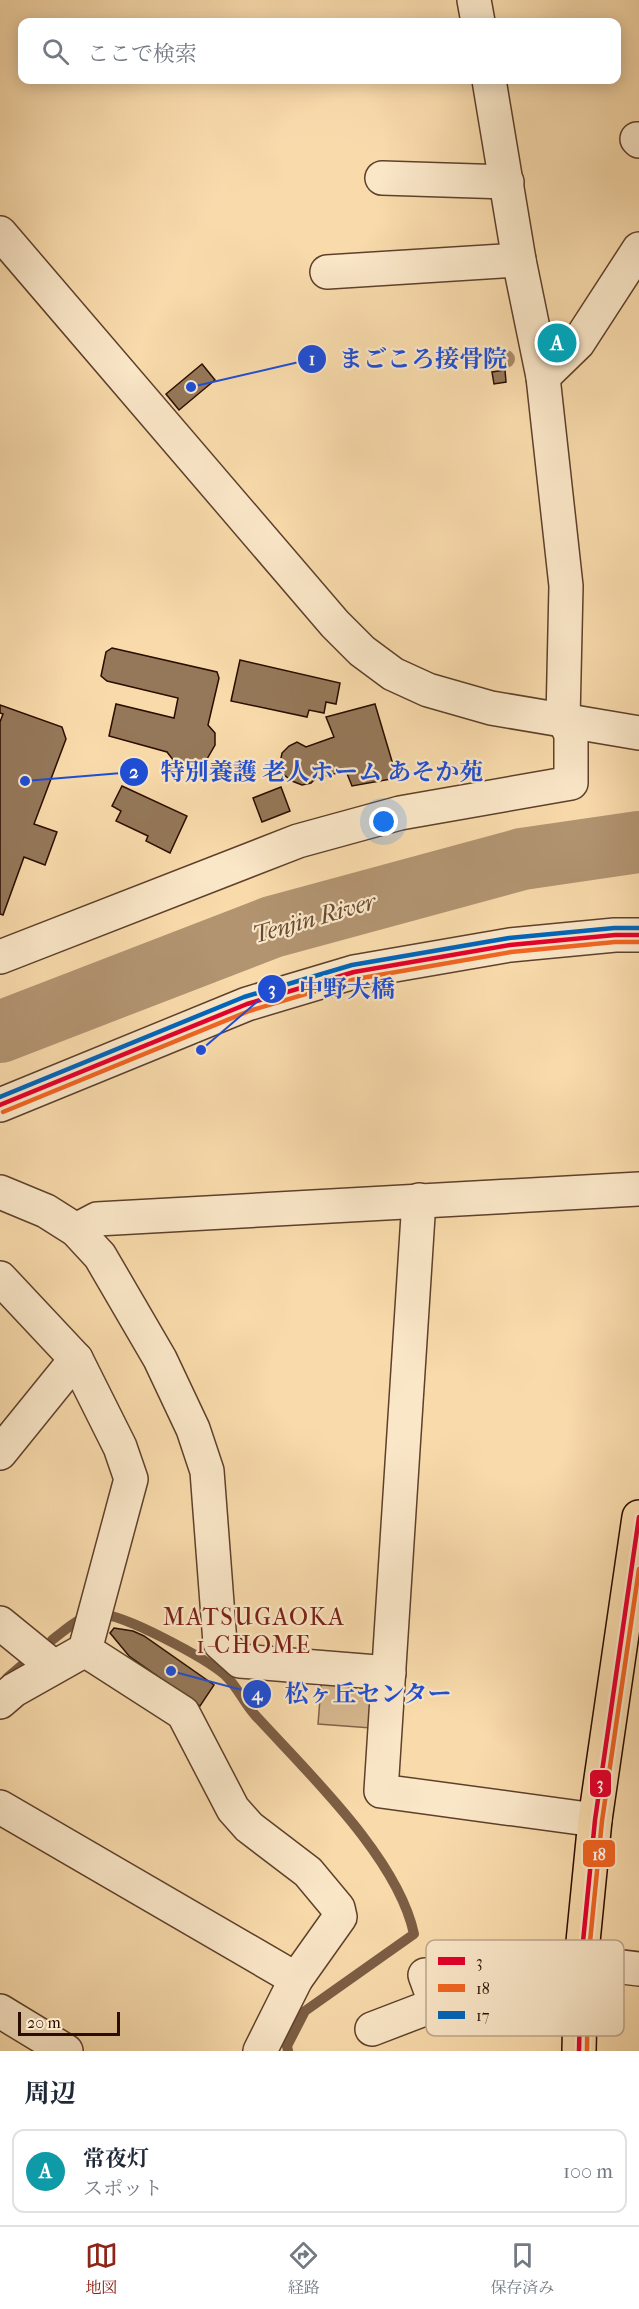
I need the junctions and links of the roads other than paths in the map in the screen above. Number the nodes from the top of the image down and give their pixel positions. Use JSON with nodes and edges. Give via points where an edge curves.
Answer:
{"nodes":[{"id":1,"x":474,"y":0,"type":"edge"},
{"id":2,"x":477,"y":18,"type":"edge"},
{"id":3,"x":490,"y":84,"type":"edge"},
{"id":4,"x":382,"y":178,"type":"dead end"},
{"id":5,"x":507,"y":182,"type":"junction"},
{"id":6,"x":0,"y":233,"type":"edge"},
{"id":7,"x":639,"y":249,"type":"edge"},
{"id":8,"x":519,"y":260,"type":"junction"},
{"id":9,"x":327,"y":272,"type":"dead end"},
{"id":10,"x":543,"y":376,"type":"junction"},
{"id":11,"x":563,"y":719,"type":"junction"},
{"id":12,"x":639,"y":733,"type":"edge"},
{"id":13,"x":639,"y":935,"type":"edge"},
{"id":14,"x":0,"y":957,"type":"edge"},
{"id":15,"x":0,"y":1105,"type":"edge"},
{"id":16,"x":639,"y":1189,"type":"edge"},
{"id":17,"x":0,"y":1192,"type":"edge"},
{"id":18,"x":419,"y":1200,"type":"junction"},
{"id":19,"x":76,"y":1230,"type":"junction"},
{"id":20,"x":0,"y":1278,"type":"edge"},
{"id":21,"x":76,"y":1359,"type":"junction"},
{"id":22,"x":0,"y":1453,"type":"edge"},
{"id":23,"x":639,"y":1517,"type":"edge"},
{"id":24,"x":0,"y":1623,"type":"edge"},
{"id":25,"x":85,"y":1650,"type":"junction"},
{"id":26,"x":54,"y":1667,"type":"junction"},
{"id":27,"x":389,"y":1673,"type":"junction"},
{"id":28,"x":0,"y":1702,"type":"edge"},
{"id":29,"x":0,"y":1807,"type":"edge"},
{"id":30,"x":595,"y":1820,"type":"junction"},
{"id":31,"x":583,"y":1940,"type":"edge"},
{"id":32,"x":624,"y":1967,"type":"edge"},
{"id":33,"x":639,"y":1969,"type":"edge"},
{"id":34,"x":296,"y":1979,"type":"junction"},
{"id":35,"x":426,"y":1993,"type":"edge"},
{"id":36,"x":0,"y":2011,"type":"edge"},
{"id":37,"x":372,"y":2029,"type":"dead end"},
{"id":38,"x":579,"y":2036,"type":"edge"},
{"id":39,"x":66,"y":2051,"type":"edge"},
{"id":40,"x":260,"y":2051,"type":"edge"},
{"id":41,"x":579,"y":2051,"type":"edge"}],
"edges":[{"from":1,"to":2,"type":"street"},
{"from":3,"to":5,"type":"street"},
{"from":4,"to":5,"type":"street"},
{"from":5,"to":8,"type":"street"},
{"from":6,"to":11,"type":"street","via":[[362,651],[393,674],[428,690],[491,708]]},
{"from":7,"to":10,"type":"street","via":[[578,343]]},
{"from":8,"to":9,"type":"street"},
{"from":8,"to":10,"type":"street"},
{"from":10,"to":11,"type":"street","via":[[566,586]]},
{"from":11,"to":12,"type":"street"},
{"from":11,"to":14,"type":"street","via":[[572,734],[572,783],[400,813],[298,841]]},
{"from":13,"to":15,"type":"street","via":[[510,945],[344,975],[247,1004]]},
{"from":16,"to":18,"type":"street"},
{"from":17,"to":19,"type":"street","via":[[46,1211]]},
{"from":18,"to":19,"type":"street","via":[[97,1219]]},
{"from":18,"to":27,"type":"street"},
{"from":19,"to":27,"type":"street","via":[[100,1256],[130,1306],[193,1429],[207,1471],[220,1643],[240,1662]]},
{"from":20,"to":21,"type":"street"},
{"from":21,"to":22,"type":"street"},
{"from":21,"to":25,"type":"street","via":[[120,1447],[131,1479]]},
{"from":23,"to":30,"type":"main road"},
{"from":24,"to":26,"type":"street"},
{"from":25,"to":26,"type":"street"},
{"from":25,"to":34,"type":"street","via":[[183,1713],[233,1809],[249,1827],[308,1872],[338,1908],[340,1917]]},
{"from":26,"to":28,"type":"street"},
{"from":27,"to":30,"type":"street","via":[[381,1791]]},
{"from":29,"to":34,"type":"street"},
{"from":30,"to":31,"type":"main road"},
{"from":32,"to":33,"type":"street"},
{"from":34,"to":40,"type":"street"},
{"from":35,"to":37,"type":"street"},
{"from":36,"to":39,"type":"street"},
{"from":38,"to":41,"type":"main road"}]}
